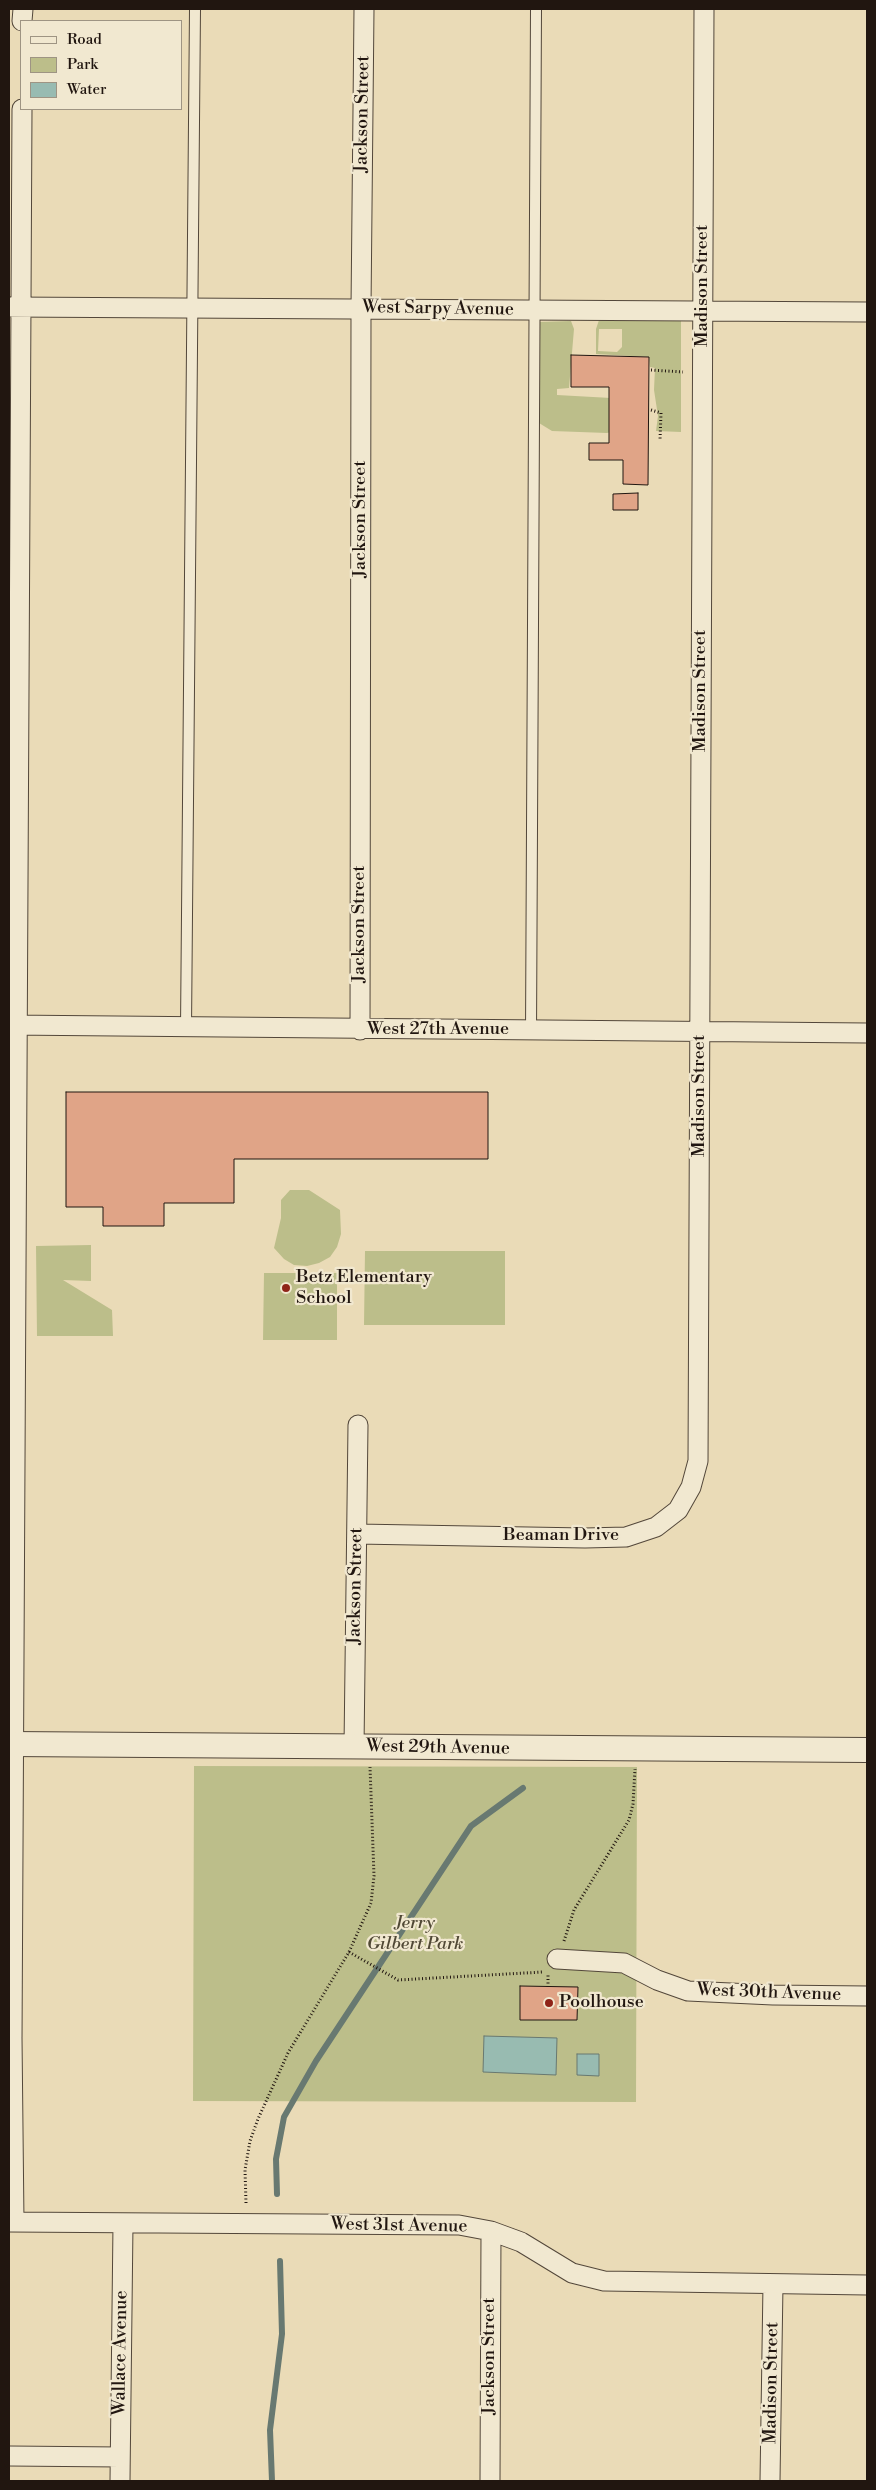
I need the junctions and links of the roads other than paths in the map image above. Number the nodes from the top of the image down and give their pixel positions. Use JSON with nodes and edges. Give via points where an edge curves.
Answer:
{"nodes":[{"id":1,"x":195,"y":9,"type":"edge"},
{"id":2,"x":364,"y":9,"type":"edge"},
{"id":3,"x":536,"y":9,"type":"edge"},
{"id":4,"x":704,"y":9,"type":"edge"},
{"id":5,"x":22,"y":110,"type":"edge"},
{"id":6,"x":15,"y":307,"type":"edge"},
{"id":7,"x":193,"y":308,"type":"junction"},
{"id":8,"x":361,"y":308,"type":"junction"},
{"id":9,"x":534,"y":310,"type":"junction"},
{"id":10,"x":703,"y":310,"type":"junction"},
{"id":11,"x":867,"y":312,"type":"edge"},
{"id":12,"x":12,"y":1025,"type":"edge"},
{"id":13,"x":186,"y":1027,"type":"junction"},
{"id":14,"x":360,"y":1030,"type":"junction"},
{"id":15,"x":531,"y":1031,"type":"junction"},
{"id":16,"x":700,"y":1033,"type":"junction"},
{"id":17,"x":867,"y":1033,"type":"edge"},
{"id":18,"x":698,"y":1374,"type":"joint"},
{"id":19,"x":358,"y":1424,"type":"dead end"},
{"id":20,"x":357,"y":1534,"type":"junction"},
{"id":21,"x":12,"y":1744,"type":"edge"},
{"id":22,"x":362,"y":1747,"type":"junction"},
{"id":23,"x":867,"y":1750,"type":"edge"},
{"id":24,"x":557,"y":1959,"type":"road end"},
{"id":25,"x":867,"y":1996,"type":"edge"},
{"id":26,"x":11,"y":2222,"type":"edge"},
{"id":27,"x":122,"y":2224,"type":"junction"},
{"id":28,"x":491,"y":2231,"type":"junction"},
{"id":29,"x":773,"y":2284,"type":"junction"},
{"id":30,"x":867,"y":2285,"type":"edge"},
{"id":31,"x":9,"y":2456,"type":"edge"},
{"id":32,"x":120,"y":2457,"type":"junction"},
{"id":33,"x":120,"y":2481,"type":"edge"},
{"id":34,"x":490,"y":2481,"type":"edge"},
{"id":35,"x":770,"y":2481,"type":"edge"}],
"edges":[{"from":1,"to":7,"type":"lane"},
{"from":2,"to":8,"type":"street","name":"Jackson Street"},
{"from":3,"to":9,"type":"lane"},
{"from":4,"to":10,"type":"street","name":"Madison Street"},
{"from":5,"to":6,"type":"street"},
{"from":6,"to":7,"type":"street","name":"West Sarpy Avenue"},
{"from":6,"to":12,"type":"street"},
{"from":7,"to":8,"type":"street","name":"West Sarpy Avenue"},
{"from":7,"to":13,"type":"lane"},
{"from":8,"to":9,"type":"street","name":"West Sarpy Avenue"},
{"from":8,"to":14,"type":"street","name":"Jackson Street"},
{"from":9,"to":10,"type":"street","name":"West Sarpy Avenue"},
{"from":9,"to":15,"type":"lane"},
{"from":10,"to":11,"type":"street","name":"West Sarpy Avenue"},
{"from":10,"to":16,"type":"street","name":"Madison Street"},
{"from":12,"to":13,"type":"street","name":"West 27th Avenue"},
{"from":12,"to":21,"type":"street"},
{"from":13,"to":14,"type":"street","name":"West 27th Avenue"},
{"from":14,"to":15,"type":"street","name":"West 27th Avenue"},
{"from":15,"to":16,"type":"street","name":"West 27th Avenue"},
{"from":16,"to":17,"type":"street","name":"West 27th Avenue"},
{"from":16,"to":18,"type":"street","name":"Madison Street"},
{"from":18,"to":20,"type":"street","name":"Beaman Drive","via":[[698,1461],[691,1487],[678,1510],[656,1527],[626,1537],[585,1538]]},
{"from":19,"to":20,"type":"street","name":"Jackson Street"},
{"from":20,"to":22,"type":"street","name":"Jackson Street"},
{"from":21,"to":22,"type":"street","name":"West 29th Avenue"},
{"from":21,"to":26,"type":"street"},
{"from":22,"to":23,"type":"street","name":"West 29th Avenue"},
{"from":24,"to":25,"type":"street","name":"West 30th Avenue","via":[[624,1963],[688,1991],[773,1996]]},
{"from":26,"to":27,"type":"street","name":"West 31st Avenue"},
{"from":27,"to":28,"type":"street","name":"West 31st Avenue","via":[[459,2225]]},
{"from":27,"to":32,"type":"street","name":"Wallace Avenue"},
{"from":28,"to":29,"type":"street","name":"West 31st Avenue","via":[[521,2242],[572,2274],[604,2282]]},
{"from":28,"to":34,"type":"street","name":"Jackson Street"},
{"from":29,"to":30,"type":"street","name":"West 31st Avenue"},
{"from":29,"to":35,"type":"street","name":"Madison Street"},
{"from":31,"to":32,"type":"street"},
{"from":32,"to":33,"type":"street","name":"Wallace Avenue"}]}
